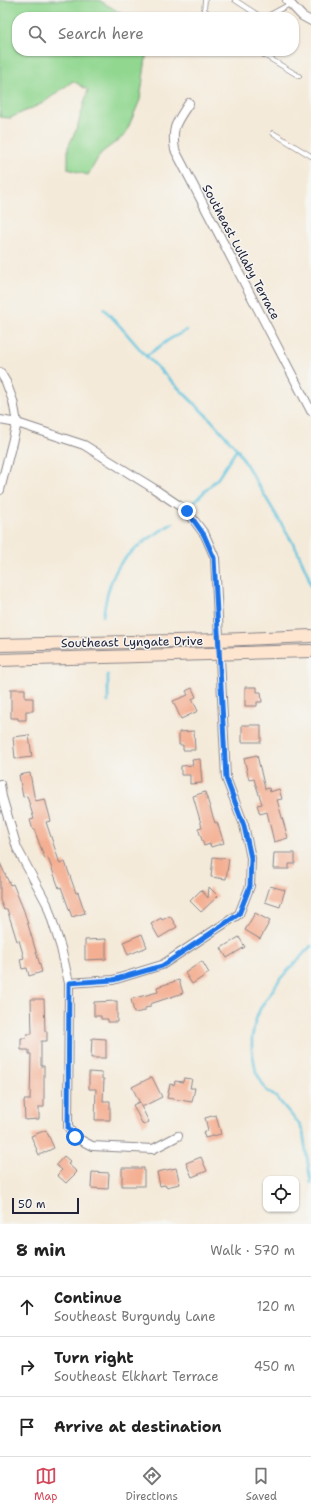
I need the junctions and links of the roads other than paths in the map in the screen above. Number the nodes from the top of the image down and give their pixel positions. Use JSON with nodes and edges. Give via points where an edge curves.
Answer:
{"nodes":[{"id":1,"x":205,"y":0,"type":"edge"},
{"id":2,"x":235,"y":0,"type":"edge"},
{"id":3,"x":289,"y":2,"type":"edge"},
{"id":4,"x":204,"y":10,"type":"joint"},
{"id":5,"x":207,"y":12,"type":"edge"},
{"id":6,"x":253,"y":12,"type":"edge"},
{"id":7,"x":274,"y":12,"type":"edge"},
{"id":8,"x":298,"y":12,"type":"edge"},
{"id":9,"x":299,"y":13,"type":"edge"},
{"id":10,"x":311,"y":21,"type":"edge"},
{"id":11,"x":265,"y":56,"type":"edge"},
{"id":12,"x":299,"y":76,"type":"dead end"},
{"id":13,"x":189,"y":103,"type":"dead end"},
{"id":14,"x":273,"y":132,"type":"dead end"},
{"id":15,"x":311,"y":156,"type":"edge"},
{"id":16,"x":0,"y":372,"type":"edge"},
{"id":17,"x":311,"y":411,"type":"edge"},
{"id":18,"x":0,"y":420,"type":"edge"},
{"id":19,"x":17,"y":423,"type":"junction"},
{"id":20,"x":0,"y":490,"type":"edge"},
{"id":21,"x":311,"y":636,"type":"edge"},
{"id":22,"x":220,"y":640,"type":"junction"},
{"id":23,"x":0,"y":645,"type":"edge"},
{"id":24,"x":311,"y":651,"type":"edge"},
{"id":25,"x":220,"y":655,"type":"junction"},
{"id":26,"x":0,"y":660,"type":"edge"},
{"id":27,"x":0,"y":784,"type":"edge"},
{"id":28,"x":69,"y":983,"type":"junction"},
{"id":29,"x":178,"y":1136,"type":"dead end"}],
"edges":[{"from":1,"to":4,"type":"lane"},
{"from":2,"to":6,"type":"lane"},
{"from":3,"to":7,"type":"lane"},
{"from":3,"to":8,"type":"street"},
{"from":4,"to":5,"type":"lane"},
{"from":9,"to":10,"type":"street"},
{"from":11,"to":12,"type":"lane"},
{"from":13,"to":17,"type":"street","name":"Southeast Lullaby Terrace","via":[[176,122],[172,135],[175,150]]},
{"from":14,"to":15,"type":"lane"},
{"from":16,"to":19,"type":"street","via":[[13,401]]},
{"from":18,"to":19,"type":"street"},
{"from":19,"to":20,"type":"street"},
{"from":19,"to":22,"type":"street","via":[[84,445],[187,511],[204,535],[214,558]]},
{"from":21,"to":22,"type":"street","name":"Southeast Lyngate Drive"},
{"from":22,"to":23,"type":"street","name":"Southeast Lyngate Drive"},
{"from":22,"to":25,"type":"street"},
{"from":24,"to":25,"type":"street","name":"Southeast Lyngate Drive"},
{"from":25,"to":26,"type":"street","name":"Southeast Lyngate Drive"},
{"from":25,"to":28,"type":"street","via":[[226,778],[244,826],[251,858],[250,886],[239,914],[162,966],[113,980]]},
{"from":27,"to":28,"type":"street","via":[[17,848],[47,904]]},
{"from":28,"to":29,"type":"street","via":[[68,1128],[75,1137],[92,1146],[153,1149]]}]}
